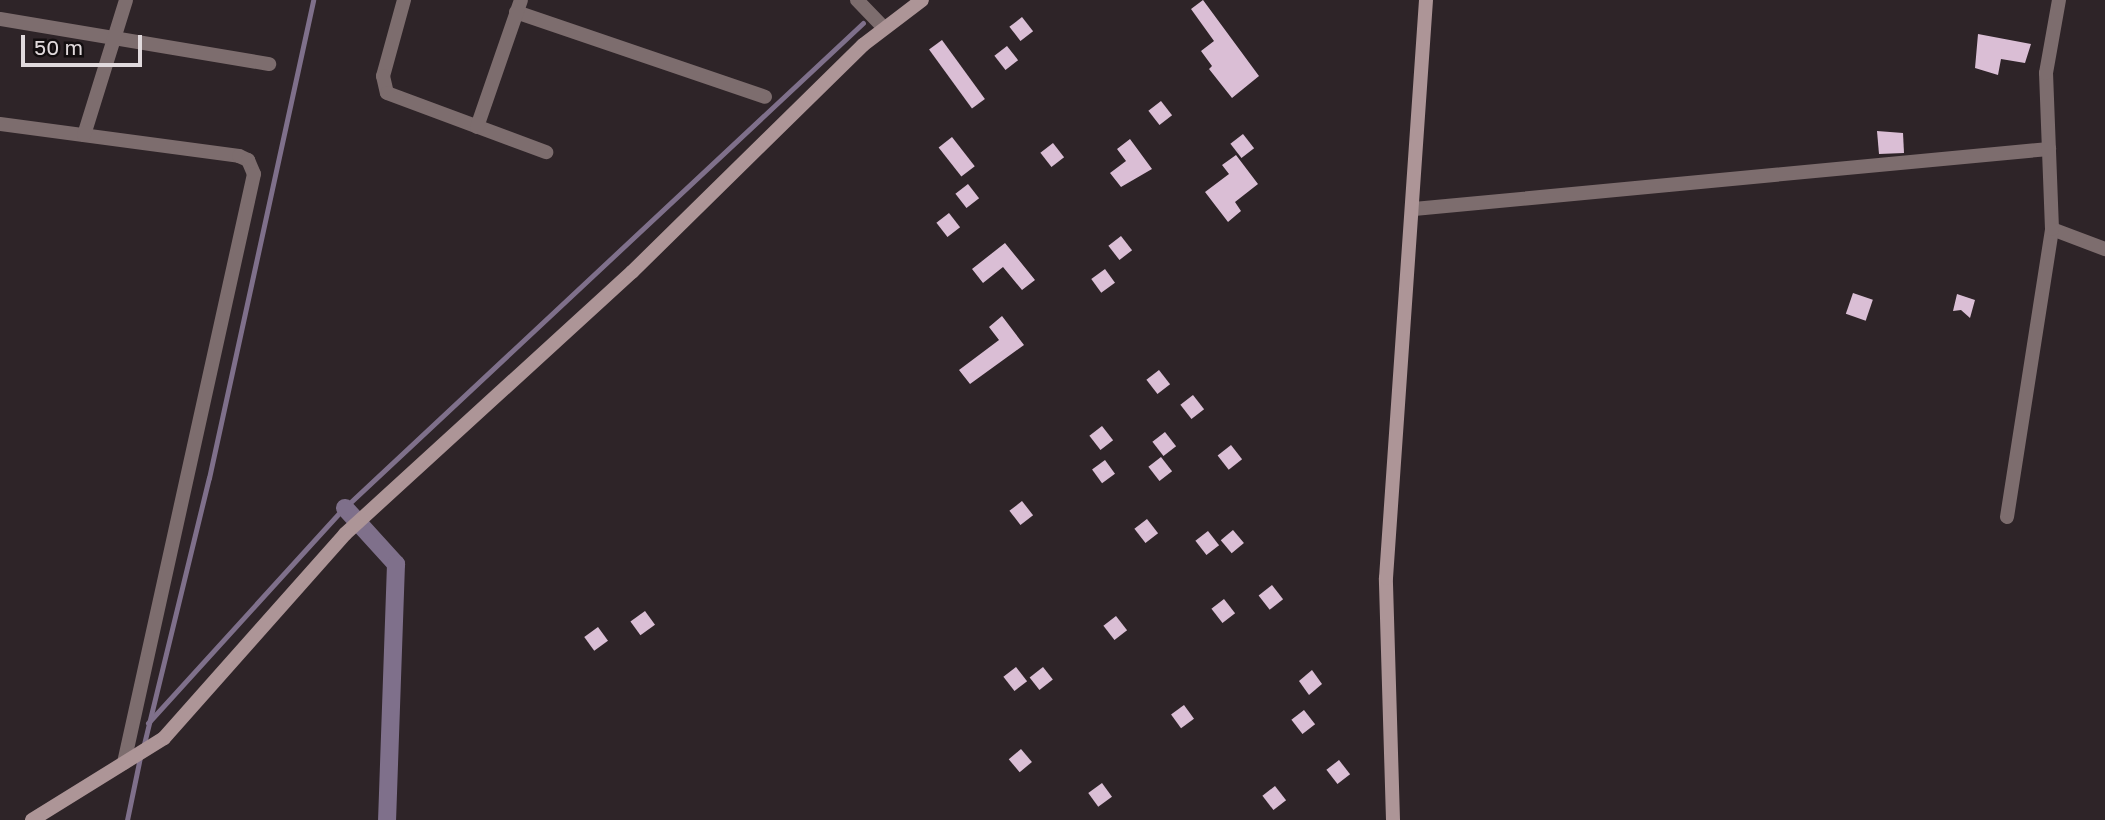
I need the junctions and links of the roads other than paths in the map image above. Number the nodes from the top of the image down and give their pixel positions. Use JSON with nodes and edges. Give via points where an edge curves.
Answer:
{"nodes":[{"id":1,"x":126,"y":0,"type":"edge"},
{"id":2,"x":404,"y":0,"type":"edge"},
{"id":3,"x":922,"y":0,"type":"edge"},
{"id":4,"x":1426,"y":0,"type":"edge"},
{"id":5,"x":2059,"y":0,"type":"edge"},
{"id":6,"x":863,"y":4,"type":"edge"},
{"id":7,"x":519,"y":6,"type":"edge"},
{"id":8,"x":0,"y":19,"type":"edge"},
{"id":9,"x":881,"y":23,"type":"junction"},
{"id":10,"x":114,"y":40,"type":"junction"},
{"id":11,"x":269,"y":64,"type":"dead end"},
{"id":12,"x":765,"y":97,"type":"dead end"},
{"id":13,"x":0,"y":124,"type":"edge"},
{"id":14,"x":478,"y":127,"type":"junction"},
{"id":15,"x":84,"y":135,"type":"junction"},
{"id":16,"x":2049,"y":149,"type":"junction"},
{"id":17,"x":546,"y":152,"type":"dead end"},
{"id":18,"x":1414,"y":209,"type":"junction"},
{"id":19,"x":2052,"y":229,"type":"junction"},
{"id":20,"x":2105,"y":249,"type":"edge"},
{"id":21,"x":2007,"y":517,"type":"dead end"},
{"id":22,"x":128,"y":760,"type":"junction"},
{"id":23,"x":32,"y":820,"type":"edge"},
{"id":24,"x":1393,"y":820,"type":"edge"}],
"edges":[{"from":1,"to":10,"type":"street"},
{"from":2,"to":14,"type":"street","via":[[383,86],[394,98]]},
{"from":3,"to":9,"type":"main road"},
{"from":4,"to":18,"type":"main road"},
{"from":5,"to":16,"type":"street","via":[[2046,73]]},
{"from":6,"to":9,"type":"street"},
{"from":7,"to":12,"type":"street"},
{"from":7,"to":14,"type":"street"},
{"from":8,"to":10,"type":"street"},
{"from":9,"to":22,"type":"main road","via":[[632,272],[345,534],[164,738]]},
{"from":10,"to":11,"type":"street"},
{"from":10,"to":15,"type":"street"},
{"from":13,"to":15,"type":"street"},
{"from":14,"to":17,"type":"street"},
{"from":15,"to":22,"type":"street","via":[[239,156],[248,160],[254,174]]},
{"from":16,"to":18,"type":"street"},
{"from":16,"to":19,"type":"street"},
{"from":18,"to":24,"type":"main road","via":[[1387,578]]},
{"from":19,"to":20,"type":"street"},
{"from":19,"to":21,"type":"street"},
{"from":22,"to":23,"type":"main road"}]}
